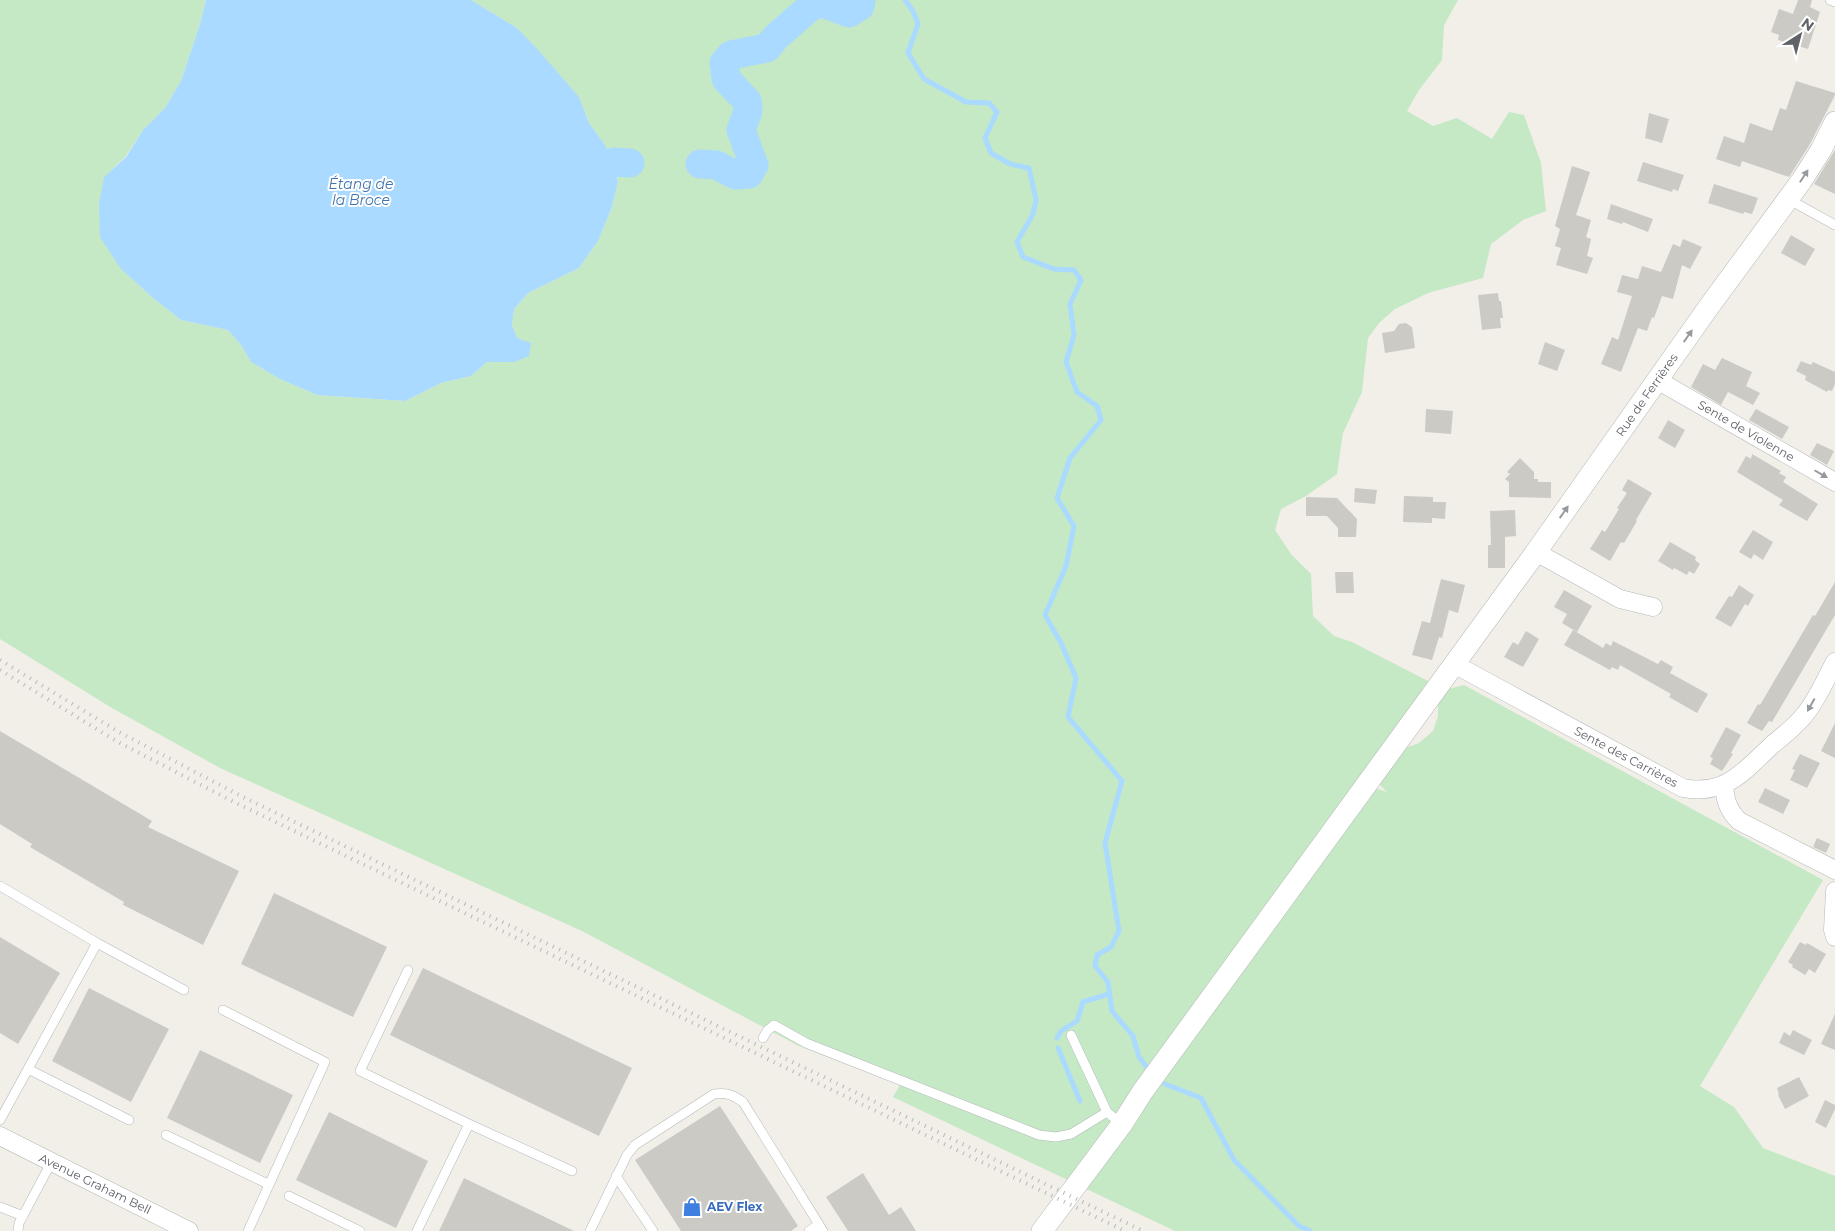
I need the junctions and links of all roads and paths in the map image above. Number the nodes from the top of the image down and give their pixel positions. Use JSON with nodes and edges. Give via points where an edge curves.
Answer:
{"nodes":[{"id":1,"x":1830,"y":0,"type":"edge"},
{"id":2,"x":1835,"y":2,"type":"edge"},
{"id":3,"x":1835,"y":122,"type":"edge"},
{"id":4,"x":1788,"y":199,"type":"junction"},
{"id":5,"x":1835,"y":225,"type":"edge"},
{"id":6,"x":1657,"y":380,"type":"junction"},
{"id":7,"x":1835,"y":482,"type":"edge"},
{"id":8,"x":1536,"y":552,"type":"junction"},
{"id":9,"x":1653,"y":607,"type":"dead end"},
{"id":10,"x":1835,"y":662,"type":"edge"},
{"id":11,"x":1454,"y":664,"type":"junction"},
{"id":12,"x":1724,"y":785,"type":"junction"},
{"id":13,"x":1835,"y":870,"type":"edge"},
{"id":14,"x":0,"y":886,"type":"edge"},
{"id":15,"x":1835,"y":891,"type":"edge"},
{"id":16,"x":1835,"y":937,"type":"edge"},
{"id":17,"x":97,"y":943,"type":"junction"},
{"id":18,"x":408,"y":970,"type":"dead end"},
{"id":19,"x":184,"y":990,"type":"dead end"},
{"id":20,"x":223,"y":1010,"type":"dead end"},
{"id":21,"x":1071,"y":1035,"type":"dead end"},
{"id":22,"x":764,"y":1038,"type":"dead end"},
{"id":23,"x":28,"y":1069,"type":"junction"},
{"id":24,"x":1114,"y":1118,"type":"junction"},
{"id":25,"x":0,"y":1120,"type":"edge"},
{"id":26,"x":129,"y":1120,"type":"dead end"},
{"id":27,"x":469,"y":1124,"type":"junction"},
{"id":28,"x":166,"y":1135,"type":"dead end"},
{"id":29,"x":0,"y":1136,"type":"edge"},
{"id":30,"x":51,"y":1162,"type":"junction"},
{"id":31,"x":572,"y":1171,"type":"dead end"},
{"id":32,"x":616,"y":1176,"type":"junction"},
{"id":33,"x":268,"y":1184,"type":"junction"},
{"id":34,"x":289,"y":1196,"type":"dead end"},
{"id":35,"x":0,"y":1207,"type":"edge"},
{"id":36,"x":23,"y":1216,"type":"junction"},
{"id":37,"x":821,"y":1228,"type":"edge"},
{"id":38,"x":18,"y":1231,"type":"edge"},
{"id":39,"x":189,"y":1231,"type":"edge"},
{"id":40,"x":248,"y":1231,"type":"edge"},
{"id":41,"x":360,"y":1231,"type":"edge"},
{"id":42,"x":417,"y":1231,"type":"edge"},
{"id":43,"x":590,"y":1231,"type":"edge"},
{"id":44,"x":653,"y":1231,"type":"edge"},
{"id":45,"x":809,"y":1231,"type":"edge"},
{"id":46,"x":1042,"y":1231,"type":"edge"}],
"edges":[{"from":1,"to":2,"type":"lane"},
{"from":4,"to":3,"type":"street","name":"Rue de Ferrières","one_way":true,"via":[[1821,150]]},
{"from":4,"to":5,"type":"lane"},
{"from":6,"to":4,"type":"street","name":"Rue de Ferrières","one_way":true},
{"from":6,"to":7,"type":"street","name":"Sente de Violenne","one_way":true},
{"from":8,"to":6,"type":"street","name":"Rue de Ferrières","one_way":true},
{"from":8,"to":9,"type":"street","via":[[1620,599]]},
{"from":8,"to":11,"type":"street","name":"Rue de Ferrières"},
{"from":10,"to":12,"type":"street","one_way":true,"via":[[1807,712],[1734,780]]},
{"from":11,"to":12,"type":"street","name":"Sente des Carrières","via":[[1683,788],[1698,791]]},
{"from":11,"to":24,"type":"street","name":"Rue de Ferrières","via":[[1162,1066],[1143,1091]]},
{"from":12,"to":13,"type":"street","via":[[1730,812],[1739,821]]},
{"from":14,"to":17,"type":"lane"},
{"from":15,"to":16,"type":"street"},
{"from":17,"to":19,"type":"lane"},
{"from":17,"to":23,"type":"lane"},
{"from":18,"to":27,"type":"lane","via":[[360,1071]]},
{"from":20,"to":33,"type":"lane","via":[[325,1062]]},
{"from":21,"to":24,"type":"lane"},
{"from":22,"to":24,"type":"lane","via":[[774,1025],[806,1043],[1039,1135],[1056,1137],[1071,1134]]},
{"from":23,"to":25,"type":"lane"},
{"from":23,"to":26,"type":"lane"},
{"from":24,"to":46,"type":"street","name":"Rue de Ferrières"},
{"from":27,"to":31,"type":"lane"},
{"from":27,"to":42,"type":"lane"},
{"from":28,"to":33,"type":"lane"},
{"from":29,"to":30,"type":"street","name":"Avenue Graham Bell"},
{"from":30,"to":36,"type":"lane"},
{"from":30,"to":39,"type":"street","name":"Avenue Graham Bell"},
{"from":32,"to":37,"type":"lane","via":[[635,1144],[714,1094],[723,1092],[743,1102]]},
{"from":32,"to":43,"type":"lane"},
{"from":32,"to":44,"type":"lane"},
{"from":33,"to":40,"type":"lane"},
{"from":34,"to":41,"type":"lane"},
{"from":35,"to":36,"type":"lane"},
{"from":36,"to":38,"type":"lane"},
{"from":37,"to":45,"type":"lane"}]}
